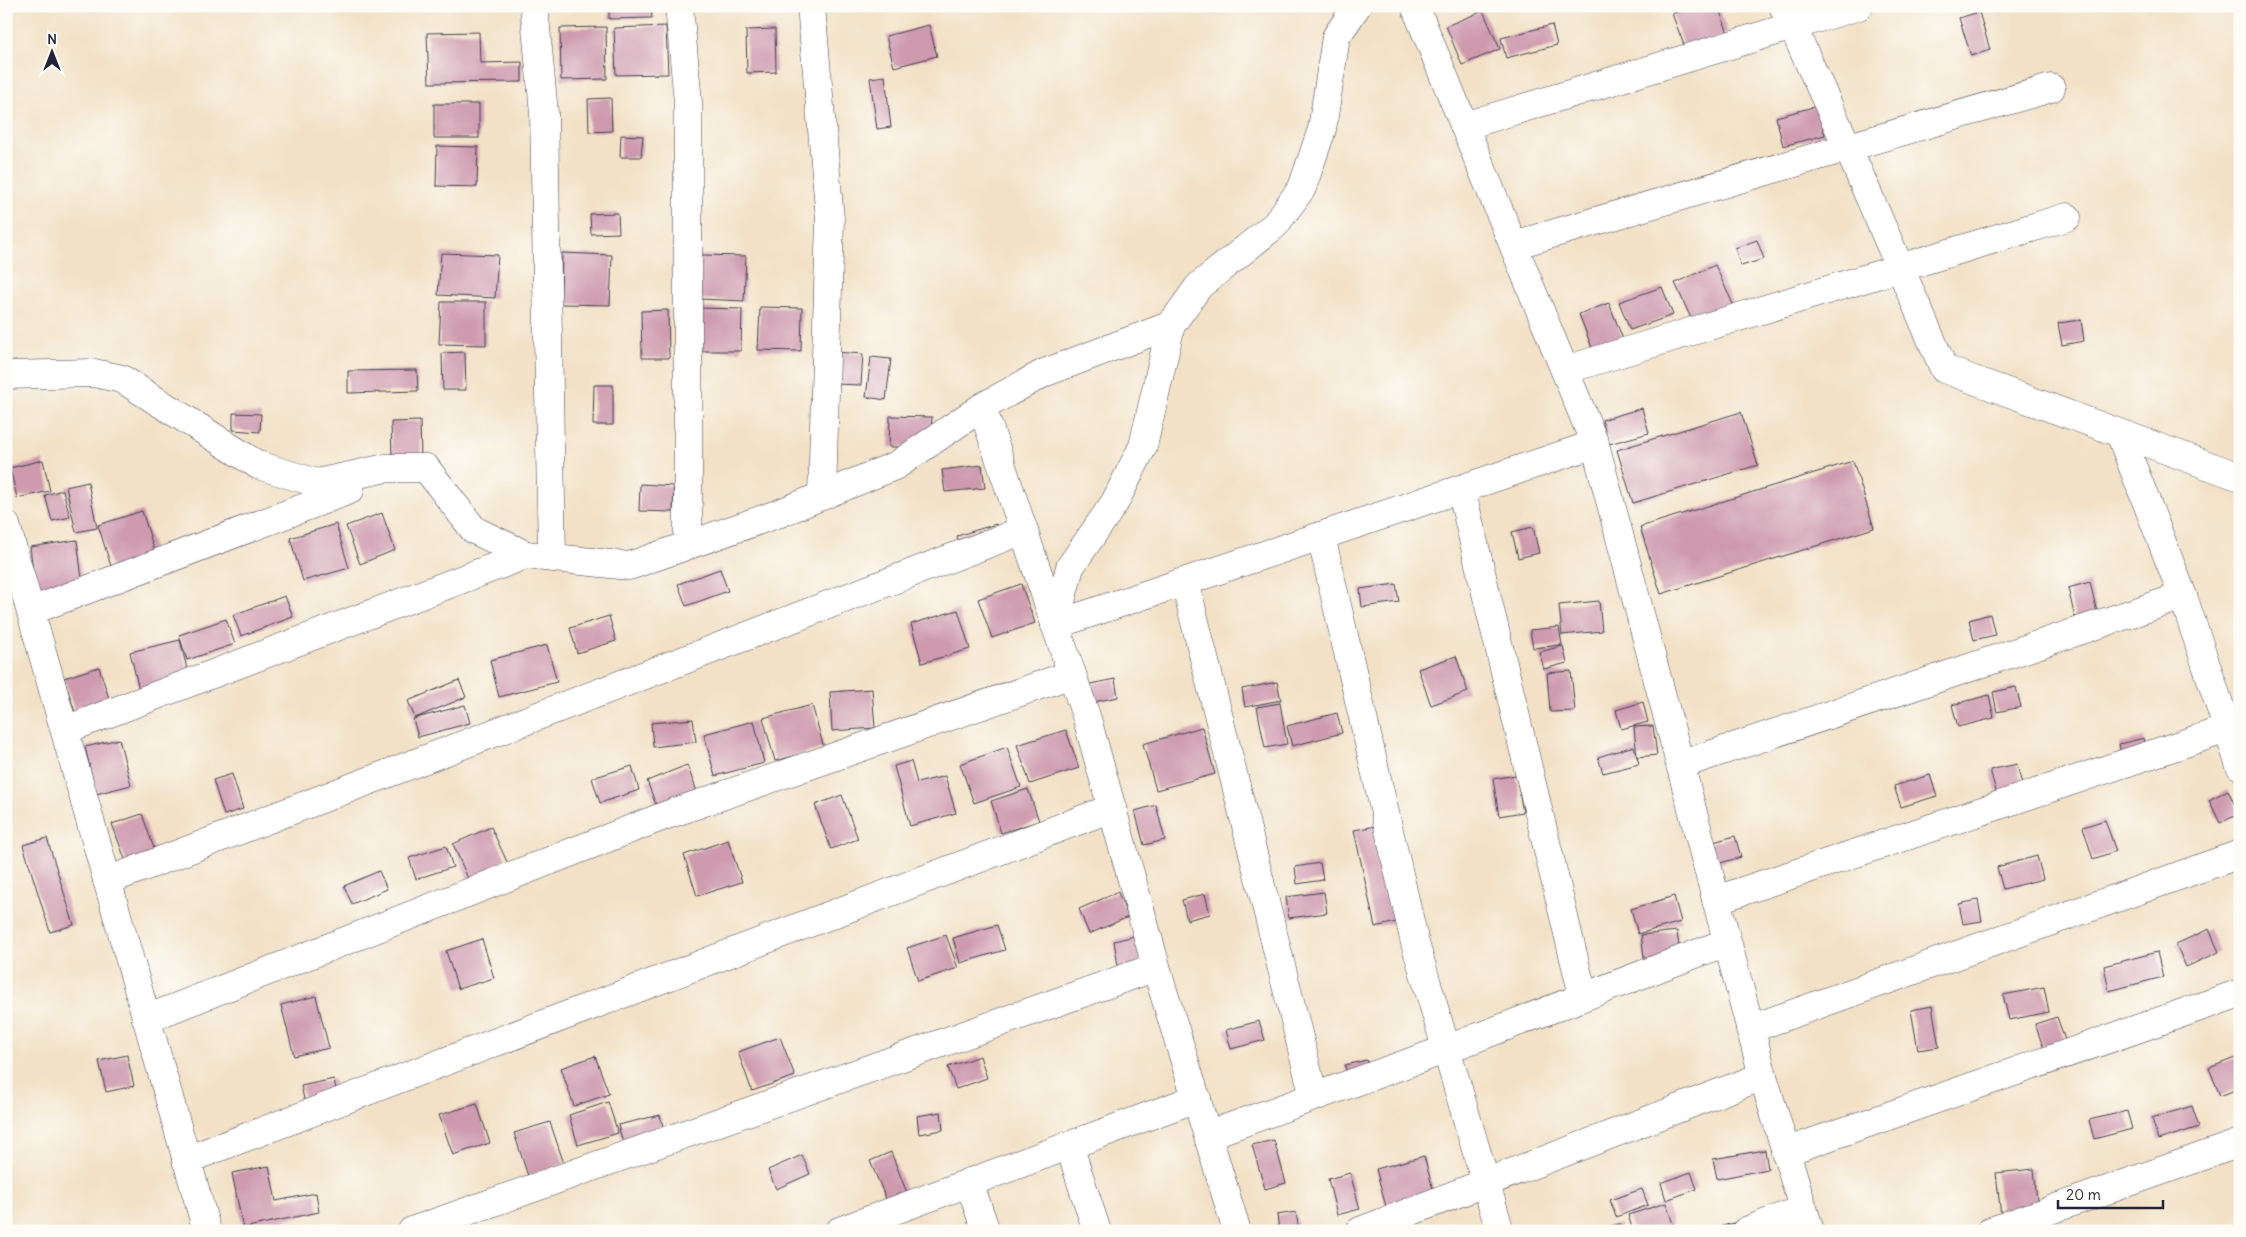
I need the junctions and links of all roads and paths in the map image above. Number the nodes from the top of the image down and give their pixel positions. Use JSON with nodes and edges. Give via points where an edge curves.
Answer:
{"nodes":[{"id":1,"x":534,"y":6,"type":"edge"},
{"id":2,"x":679,"y":6,"type":"edge"},
{"id":3,"x":812,"y":6,"type":"edge"},
{"id":4,"x":1357,"y":6,"type":"edge"},
{"id":5,"x":1415,"y":6,"type":"edge"},
{"id":6,"x":1858,"y":6,"type":"edge"},
{"id":7,"x":1787,"y":17,"type":"edge"},
{"id":8,"x":2051,"y":88,"type":"dead end"},
{"id":9,"x":1464,"y":126,"type":"junction"},
{"id":10,"x":1848,"y":148,"type":"junction"},
{"id":11,"x":2067,"y":217,"type":"dead end"},
{"id":12,"x":1514,"y":245,"type":"junction"},
{"id":13,"x":1900,"y":268,"type":"junction"},
{"id":14,"x":1171,"y":324,"type":"junction"},
{"id":15,"x":1565,"y":370,"type":"junction"},
{"id":16,"x":6,"y":375,"type":"edge"},
{"id":17,"x":982,"y":407,"type":"junction"},
{"id":18,"x":2120,"y":434,"type":"junction"},
{"id":19,"x":1595,"y":444,"type":"junction"},
{"id":20,"x":407,"y":468,"type":"junction"},
{"id":21,"x":2240,"y":477,"type":"edge"},
{"id":22,"x":1461,"y":489,"type":"junction"},
{"id":23,"x":822,"y":496,"type":"junction"},
{"id":24,"x":6,"y":525,"type":"edge"},
{"id":25,"x":1024,"y":530,"type":"junction"},
{"id":26,"x":1321,"y":536,"type":"junction"},
{"id":27,"x":688,"y":545,"type":"junction"},
{"id":28,"x":539,"y":556,"type":"junction"},
{"id":29,"x":1185,"y":582,"type":"junction"},
{"id":30,"x":2183,"y":596,"type":"junction"},
{"id":31,"x":31,"y":611,"type":"junction"},
{"id":32,"x":1055,"y":625,"type":"junction"},
{"id":33,"x":1072,"y":674,"type":"junction"},
{"id":34,"x":2227,"y":729,"type":"junction"},
{"id":35,"x":64,"y":730,"type":"junction"},
{"id":36,"x":1680,"y":765,"type":"junction"},
{"id":37,"x":2240,"y":766,"type":"edge"},
{"id":38,"x":1112,"y":808,"type":"junction"},
{"id":39,"x":2240,"y":854,"type":"edge"},
{"id":40,"x":108,"y":880,"type":"junction"},
{"id":41,"x":1716,"y":900,"type":"junction"},
{"id":42,"x":1727,"y":942,"type":"junction"},
{"id":43,"x":1156,"y":967,"type":"junction"},
{"id":44,"x":2240,"y":993,"type":"edge"},
{"id":45,"x":1583,"y":996,"type":"junction"},
{"id":46,"x":146,"y":1019,"type":"junction"},
{"id":47,"x":1750,"y":1029,"type":"junction"},
{"id":48,"x":1447,"y":1049,"type":"junction"},
{"id":49,"x":1762,"y":1076,"type":"junction"},
{"id":50,"x":1314,"y":1097,"type":"junction"},
{"id":51,"x":1196,"y":1098,"type":"junction"},
{"id":52,"x":1208,"y":1135,"type":"junction"},
{"id":53,"x":2240,"y":1143,"type":"edge"},
{"id":54,"x":1069,"y":1145,"type":"junction"},
{"id":55,"x":1785,"y":1152,"type":"junction"},
{"id":56,"x":186,"y":1160,"type":"junction"},
{"id":57,"x":969,"y":1182,"type":"junction"},
{"id":58,"x":1486,"y":1182,"type":"junction"},
{"id":59,"x":1807,"y":1220,"type":"edge"},
{"id":60,"x":206,"y":1231,"type":"edge"},
{"id":61,"x":412,"y":1231,"type":"edge"},
{"id":62,"x":839,"y":1231,"type":"edge"},
{"id":63,"x":986,"y":1231,"type":"edge"},
{"id":64,"x":1096,"y":1231,"type":"edge"},
{"id":65,"x":1237,"y":1231,"type":"edge"},
{"id":66,"x":1360,"y":1231,"type":"edge"},
{"id":67,"x":1500,"y":1231,"type":"edge"},
{"id":68,"x":1746,"y":1231,"type":"edge"},
{"id":69,"x":1991,"y":1231,"type":"edge"}],
"edges":[{"from":1,"to":28,"type":"street","via":[[544,113]]},
{"from":2,"to":27,"type":"street","via":[[688,102]]},
{"from":3,"to":23,"type":"street","via":[[830,219]]},
{"from":4,"to":14,"type":"street","via":[[1336,37],[1322,129],[1302,188],[1275,225],[1199,286]]},
{"from":5,"to":9,"type":"street"},
{"from":6,"to":7,"type":"street"},
{"from":7,"to":9,"type":"street"},
{"from":7,"to":10,"type":"street"},
{"from":8,"to":10,"type":"street"},
{"from":9,"to":12,"type":"street"},
{"from":10,"to":12,"type":"street"},
{"from":10,"to":13,"type":"street"},
{"from":11,"to":13,"type":"street"},
{"from":12,"to":15,"type":"street"},
{"from":13,"to":15,"type":"street"},
{"from":13,"to":18,"type":"street","via":[[1944,369]]},
{"from":14,"to":17,"type":"street","via":[[1044,373]]},
{"from":14,"to":32,"type":"street","via":[[1143,446],[1115,502],[1070,567]]},
{"from":15,"to":19,"type":"street"},
{"from":16,"to":20,"type":"street","via":[[94,373],[122,379],[258,465],[317,484],[386,468]]},
{"from":17,"to":23,"type":"street","via":[[897,465]]},
{"from":17,"to":25,"type":"street"},
{"from":18,"to":21,"type":"street"},
{"from":18,"to":30,"type":"street"},
{"from":19,"to":22,"type":"street"},
{"from":19,"to":36,"type":"street"},
{"from":20,"to":28,"type":"street","via":[[426,468],[474,530]]},
{"from":20,"to":31,"type":"street"},
{"from":22,"to":26,"type":"street"},
{"from":22,"to":45,"type":"street"},
{"from":23,"to":27,"type":"street"},
{"from":24,"to":31,"type":"street"},
{"from":25,"to":32,"type":"street"},
{"from":25,"to":40,"type":"street"},
{"from":26,"to":29,"type":"street"},
{"from":26,"to":48,"type":"street","via":[[1415,943]]},
{"from":27,"to":28,"type":"street","via":[[629,566]]},
{"from":28,"to":35,"type":"street"},
{"from":29,"to":32,"type":"street"},
{"from":29,"to":50,"type":"street"},
{"from":30,"to":34,"type":"street"},
{"from":30,"to":36,"type":"street"},
{"from":31,"to":35,"type":"street"},
{"from":32,"to":33,"type":"street"},
{"from":33,"to":38,"type":"street"},
{"from":33,"to":46,"type":"street","via":[[664,816]]},
{"from":34,"to":37,"type":"street"},
{"from":34,"to":41,"type":"street"},
{"from":35,"to":40,"type":"street"},
{"from":36,"to":41,"type":"street"},
{"from":38,"to":43,"type":"street"},
{"from":38,"to":56,"type":"street"},
{"from":39,"to":47,"type":"street"},
{"from":40,"to":46,"type":"street"},
{"from":41,"to":42,"type":"street"},
{"from":42,"to":45,"type":"street"},
{"from":42,"to":47,"type":"street"},
{"from":43,"to":51,"type":"street"},
{"from":43,"to":61,"type":"street"},
{"from":44,"to":55,"type":"street"},
{"from":45,"to":48,"type":"street"},
{"from":46,"to":56,"type":"street"},
{"from":47,"to":49,"type":"street"},
{"from":48,"to":50,"type":"street"},
{"from":48,"to":58,"type":"street"},
{"from":49,"to":55,"type":"street"},
{"from":49,"to":58,"type":"street"},
{"from":50,"to":52,"type":"street"},
{"from":51,"to":52,"type":"street"},
{"from":51,"to":54,"type":"street"},
{"from":52,"to":65,"type":"street"},
{"from":53,"to":69,"type":"street"},
{"from":54,"to":57,"type":"street"},
{"from":54,"to":64,"type":"street"},
{"from":55,"to":59,"type":"street"},
{"from":56,"to":60,"type":"street"},
{"from":57,"to":62,"type":"street"},
{"from":57,"to":63,"type":"street"},
{"from":58,"to":66,"type":"street"},
{"from":58,"to":67,"type":"street"},
{"from":59,"to":68,"type":"street"}]}
